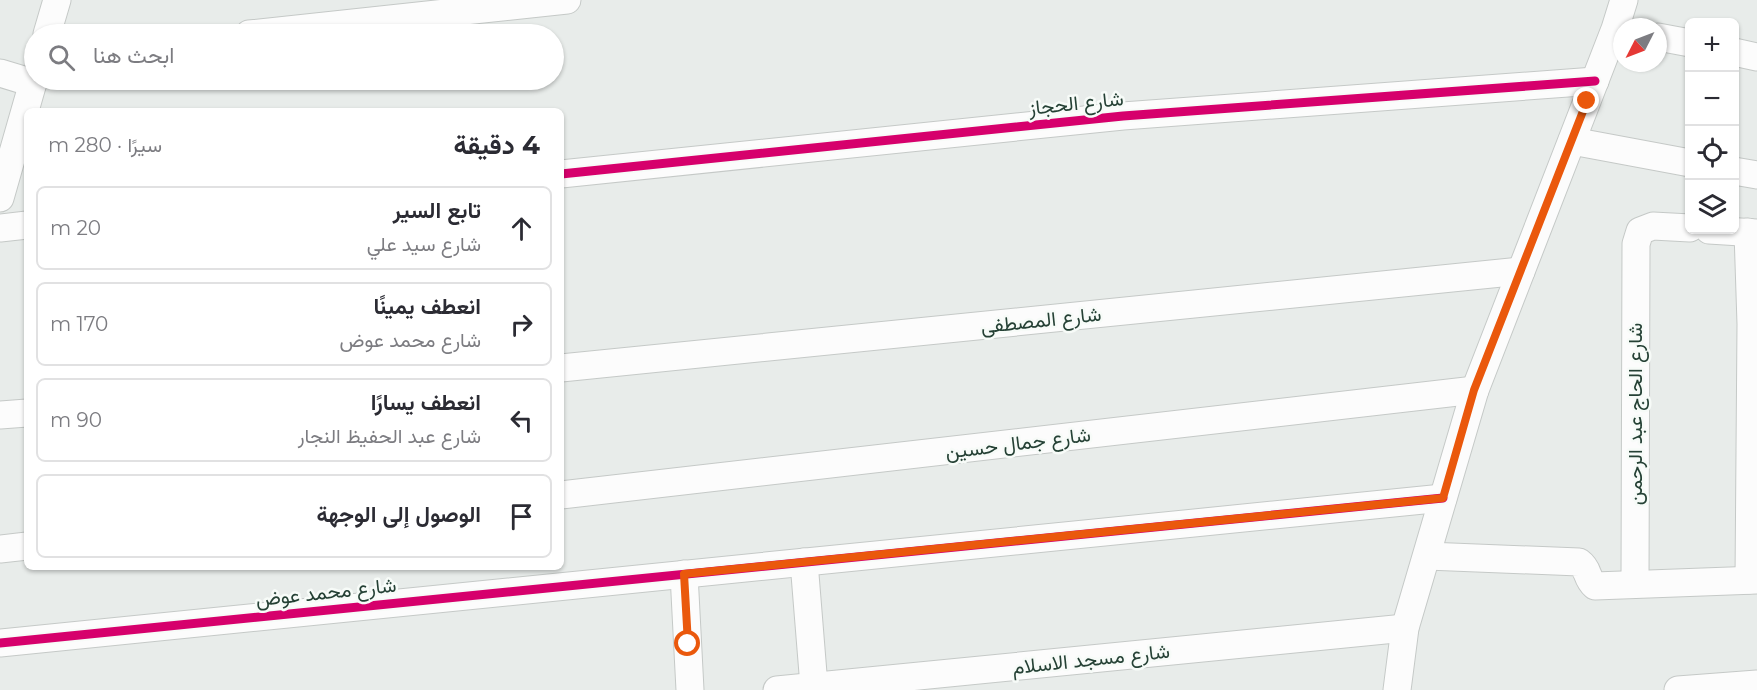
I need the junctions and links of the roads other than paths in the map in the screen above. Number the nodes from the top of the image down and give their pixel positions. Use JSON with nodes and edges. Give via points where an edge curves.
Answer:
{"nodes":[{"id":1,"x":57,"y":0,"type":"edge"},
{"id":2,"x":1624,"y":0,"type":"edge"},
{"id":3,"x":552,"y":1,"type":"edge"},
{"id":4,"x":1621,"y":18,"type":"edge"},
{"id":5,"x":50,"y":24,"type":"edge"},
{"id":6,"x":341,"y":24,"type":"edge"},
{"id":7,"x":1667,"y":39,"type":"edge"},
{"id":8,"x":1613,"y":42,"type":"edge"},
{"id":9,"x":1685,"y":42,"type":"edge"},
{"id":10,"x":1739,"y":53,"type":"edge"},
{"id":11,"x":1757,"y":57,"type":"edge"},
{"id":12,"x":0,"y":73,"type":"edge"},
{"id":13,"x":24,"y":79,"type":"edge"},
{"id":14,"x":1595,"y":81,"type":"junction"},
{"id":15,"x":31,"y":90,"type":"edge"},
{"id":16,"x":26,"y":108,"type":"edge"},
{"id":17,"x":24,"y":114,"type":"edge"},
{"id":18,"x":1572,"y":141,"type":"junction"},
{"id":19,"x":1685,"y":162,"type":"edge"},
{"id":20,"x":1739,"y":172,"type":"edge"},
{"id":21,"x":564,"y":174,"type":"edge"},
{"id":22,"x":1757,"y":175,"type":"edge"},
{"id":23,"x":2,"y":187,"type":"edge"},
{"id":24,"x":24,"y":225,"type":"edge"},
{"id":25,"x":0,"y":228,"type":"edge"},
{"id":26,"x":1685,"y":228,"type":"edge"},
{"id":27,"x":1752,"y":232,"type":"edge"},
{"id":28,"x":1521,"y":271,"type":"junction"},
{"id":29,"x":1754,"y":324,"type":"edge"},
{"id":30,"x":564,"y":368,"type":"edge"},
{"id":31,"x":1474,"y":390,"type":"junction"},
{"id":32,"x":24,"y":413,"type":"edge"},
{"id":33,"x":0,"y":415,"type":"edge"},
{"id":34,"x":564,"y":495,"type":"edge"},
{"id":35,"x":1443,"y":498,"type":"junction"},
{"id":36,"x":24,"y":546,"type":"edge"},
{"id":37,"x":0,"y":549,"type":"edge"},
{"id":38,"x":1427,"y":556,"type":"junction"},
{"id":39,"x":804,"y":562,"type":"junction"},
{"id":40,"x":684,"y":574,"type":"junction"},
{"id":41,"x":1753,"y":580,"type":"edge"},
{"id":42,"x":1635,"y":584,"type":"junction"},
{"id":43,"x":1405,"y":628,"type":"junction"},
{"id":44,"x":0,"y":643,"type":"edge"},
{"id":45,"x":1757,"y":684,"type":"edge"},
{"id":46,"x":814,"y":686,"type":"junction"},
{"id":47,"x":690,"y":690,"type":"edge"},
{"id":48,"x":777,"y":690,"type":"edge"},
{"id":49,"x":1397,"y":690,"type":"edge"},
{"id":50,"x":1678,"y":690,"type":"edge"}],
"edges":[{"from":1,"to":5,"type":"street"},
{"from":2,"to":4,"type":"street"},
{"from":3,"to":6,"type":"street"},
{"from":7,"to":9,"type":"street"},
{"from":8,"to":14,"type":"street"},
{"from":10,"to":11,"type":"street"},
{"from":12,"to":13,"type":"street"},
{"from":14,"to":18,"type":"street"},
{"from":14,"to":21,"type":"street","name":"شارع الحجاز","via":[[1123,116]]},
{"from":15,"to":16,"type":"street"},
{"from":17,"to":23,"type":"street"},
{"from":18,"to":19,"type":"street"},
{"from":18,"to":28,"type":"street"},
{"from":20,"to":22,"type":"street"},
{"from":24,"to":25,"type":"street"},
{"from":26,"to":42,"type":"street","name":"شارع الحاج عبد الرحمن","via":[[1653,226],[1640,231],[1636,244]]},
{"from":27,"to":29,"type":"street"},
{"from":28,"to":30,"type":"street","name":"شارع المصطفى"},
{"from":28,"to":31,"type":"street"},
{"from":29,"to":41,"type":"street"},
{"from":31,"to":34,"type":"street","name":"شارع جمال حسين"},
{"from":31,"to":35,"type":"street"},
{"from":32,"to":33,"type":"street"},
{"from":35,"to":38,"type":"street"},
{"from":35,"to":39,"type":"street","name":"شارع محمد عوض"},
{"from":36,"to":37,"type":"street"},
{"from":38,"to":42,"type":"street","via":[[1572,561],[1585,566],[1595,586]]},
{"from":38,"to":43,"type":"street"},
{"from":39,"to":40,"type":"street","name":"شارع محمد عوض"},
{"from":39,"to":46,"type":"street"},
{"from":40,"to":44,"type":"street","name":"شارع محمد عوض"},
{"from":40,"to":47,"type":"street"},
{"from":41,"to":42,"type":"street"},
{"from":43,"to":46,"type":"street","name":"شارع مسجد الاسلام"},
{"from":43,"to":49,"type":"street"},
{"from":45,"to":50,"type":"street"},
{"from":46,"to":48,"type":"street","name":"شارع مسجد الاسلام"}]}
